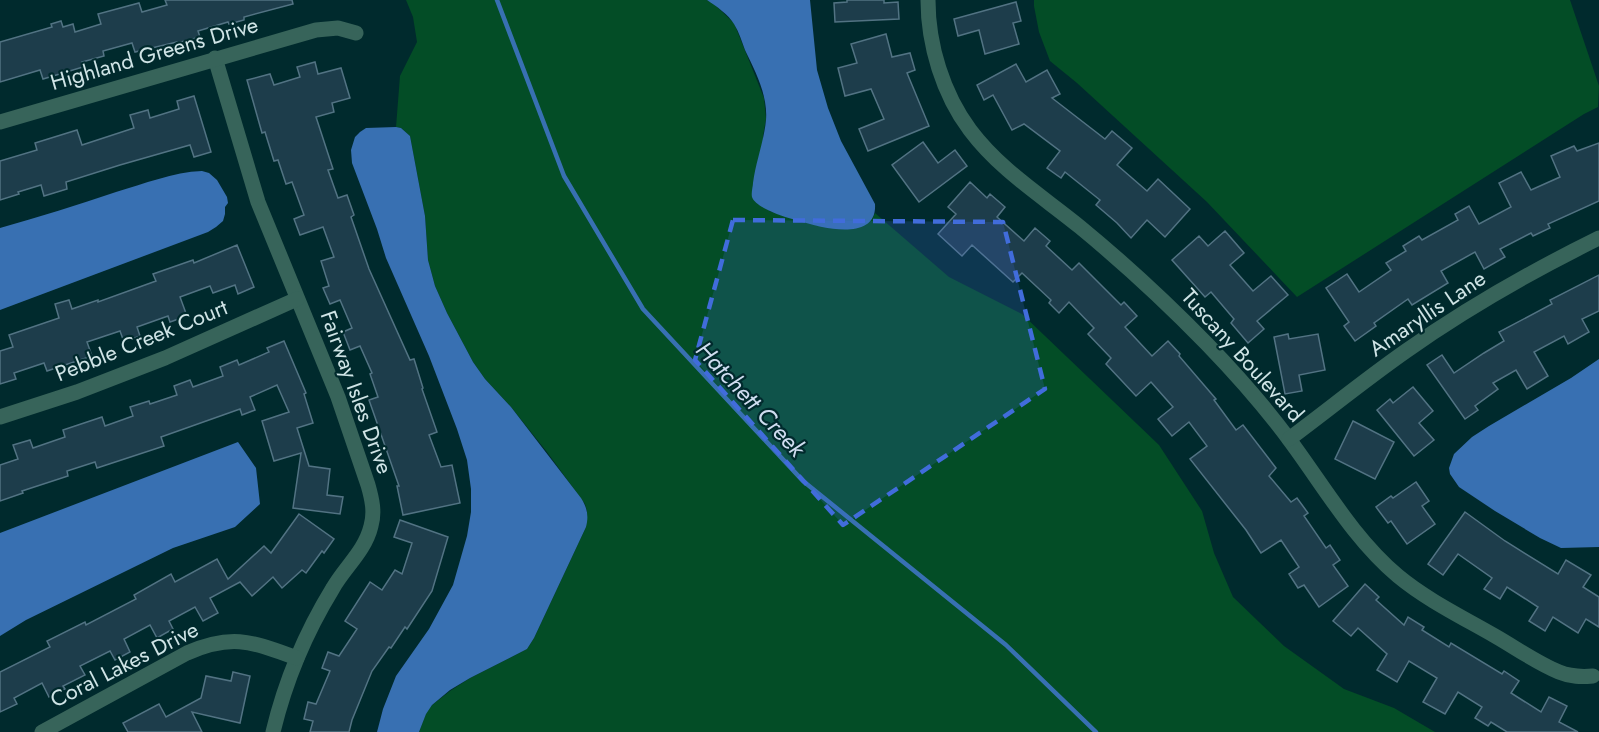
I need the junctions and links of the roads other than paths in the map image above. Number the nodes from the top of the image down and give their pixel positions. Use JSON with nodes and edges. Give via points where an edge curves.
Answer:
{"nodes":[{"id":1,"x":928,"y":0,"type":"edge"},
{"id":2,"x":356,"y":33,"type":"dead end"},
{"id":3,"x":215,"y":58,"type":"junction"},
{"id":4,"x":0,"y":122,"type":"edge"},
{"id":5,"x":1599,"y":238,"type":"edge"},
{"id":6,"x":297,"y":298,"type":"junction"},
{"id":7,"x":0,"y":417,"type":"edge"},
{"id":8,"x":1289,"y":440,"type":"junction"},
{"id":9,"x":297,"y":658,"type":"junction"},
{"id":10,"x":1593,"y":676,"type":"dead end"},
{"id":11,"x":42,"y":732,"type":"edge"},
{"id":12,"x":273,"y":732,"type":"edge"}],
"edges":[{"from":1,"to":8,"type":"street","name":"Tuscany Boulevard","via":[[930,29],[944,81],[954,104],[989,153],[1142,280],[1208,344]]},
{"from":2,"to":3,"type":"street","name":"Highland Greens Drive","via":[[338,28],[316,30]]},
{"from":3,"to":4,"type":"street","name":"Highland Greens Drive"},
{"from":3,"to":6,"type":"street","name":"Fairway Isles Drive","via":[[255,193]]},
{"from":5,"to":8,"type":"street","name":"Amaryllis Lane","via":[[1480,302],[1406,351]]},
{"from":6,"to":7,"type":"street","name":"Pebble Creek Court","via":[[165,358]]},
{"from":6,"to":9,"type":"street","name":"Fairway Isles Drive","via":[[348,426],[373,512],[363,546],[334,585]]},
{"from":8,"to":10,"type":"street","name":"Tuscany Boulevard","via":[[1365,545],[1400,578],[1550,668],[1572,676]]},
{"from":9,"to":11,"type":"street","name":"Coral Lakes Drive","via":[[245,641],[204,646]]},
{"from":9,"to":12,"type":"street","name":"Fairway Isles Drive"}]}
